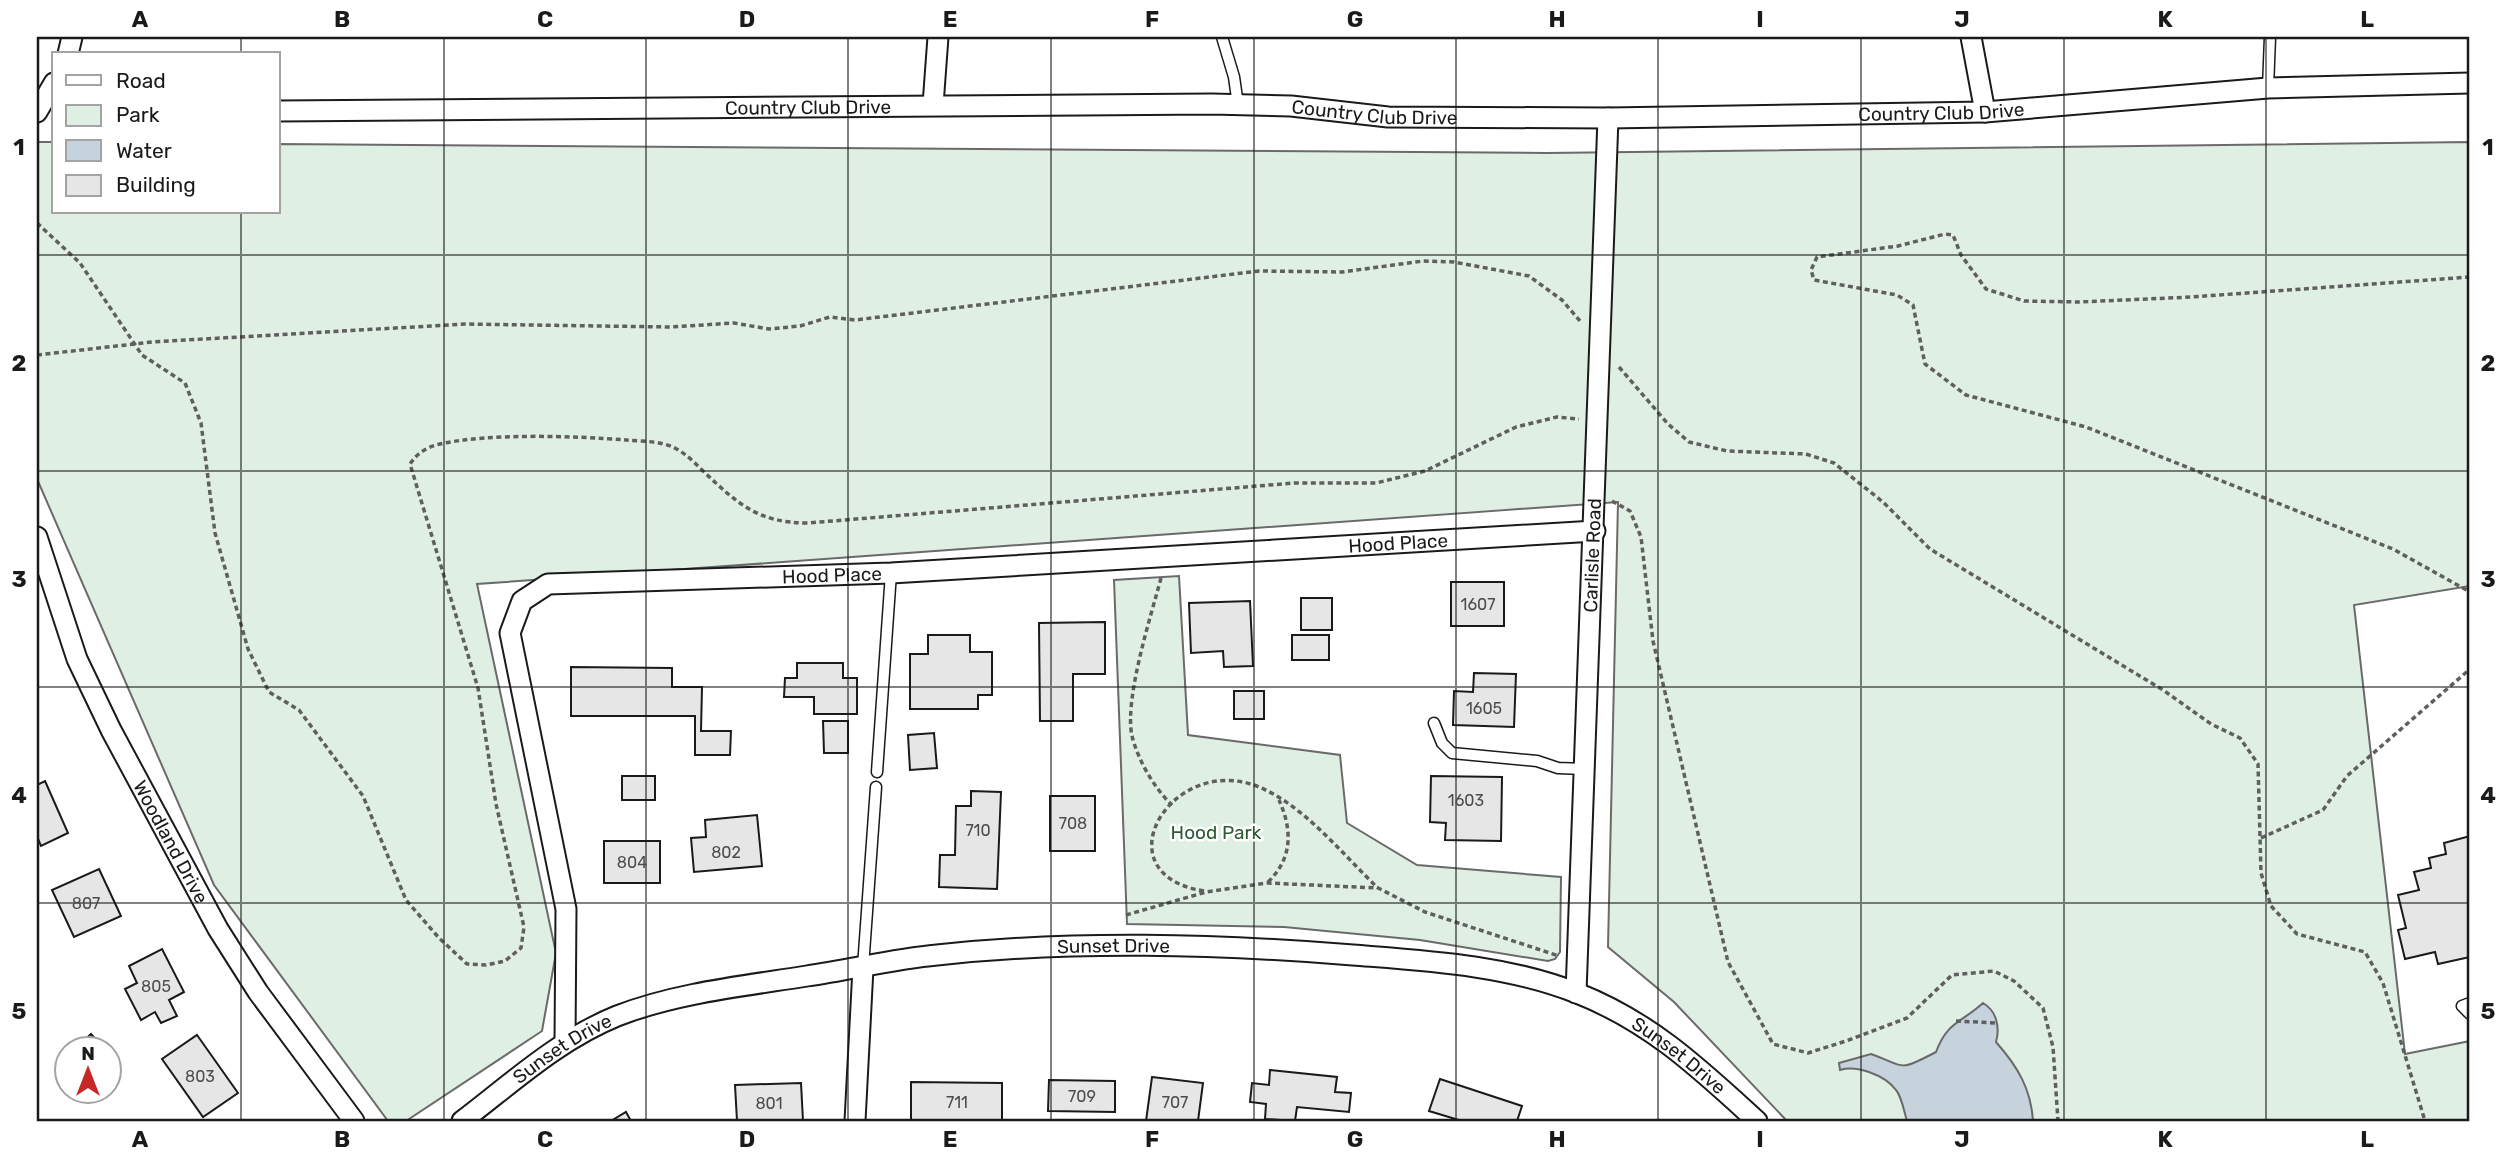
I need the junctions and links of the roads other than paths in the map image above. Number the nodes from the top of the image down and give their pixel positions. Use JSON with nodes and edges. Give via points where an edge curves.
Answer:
{"nodes":[{"id":1,"x":938,"y":37,"type":"edge"},
{"id":2,"x":1222,"y":37,"type":"edge"},
{"id":3,"x":1971,"y":37,"type":"edge"},
{"id":4,"x":2270,"y":37,"type":"edge"},
{"id":5,"x":2470,"y":83,"type":"edge"},
{"id":6,"x":52,"y":87,"type":"edge"},
{"id":7,"x":2267,"y":88,"type":"junction"},
{"id":8,"x":933,"y":104,"type":"junction"},
{"id":9,"x":1238,"y":105,"type":"junction"},
{"id":10,"x":280,"y":111,"type":"edge"},
{"id":11,"x":1985,"y":112,"type":"junction"},
{"id":12,"x":37,"y":113,"type":"edge"},
{"id":13,"x":1608,"y":118,"type":"junction"},
{"id":14,"x":1595,"y":531,"type":"junction"},
{"id":15,"x":37,"y":537,"type":"edge"},
{"id":16,"x":891,"y":573,"type":"junction"},
{"id":17,"x":1434,"y":723,"type":"dead end"},
{"id":18,"x":1585,"y":769,"type":"junction"},
{"id":19,"x":877,"y":772,"type":"dead end"},
{"id":20,"x":876,"y":788,"type":"dead end"},
{"id":21,"x":863,"y":968,"type":"junction"},
{"id":22,"x":1576,"y":993,"type":"junction"},
{"id":23,"x":2470,"y":1003,"type":"edge"},
{"id":24,"x":2470,"y":1014,"type":"edge"},
{"id":25,"x":565,"y":1041,"type":"junction"},
{"id":26,"x":354,"y":1121,"type":"edge"},
{"id":27,"x":462,"y":1121,"type":"edge"},
{"id":28,"x":855,"y":1121,"type":"edge"},
{"id":29,"x":1757,"y":1121,"type":"edge"}],
"edges":[{"from":1,"to":8,"type":"street"},
{"from":2,"to":9,"type":"lane"},
{"from":3,"to":11,"type":"street"},
{"from":4,"to":7,"type":"lane"},
{"from":5,"to":7,"type":"street","name":"Country Club Drive"},
{"from":6,"to":12,"type":"street"},
{"from":7,"to":11,"type":"street","name":"Country Club Drive"},
{"from":8,"to":9,"type":"street","name":"Country Club Drive"},
{"from":8,"to":10,"type":"street","name":"Country Club Drive"},
{"from":9,"to":13,"type":"street","name":"Country Club Drive","via":[[1388,117]]},
{"from":11,"to":13,"type":"street","name":"Country Club Drive"},
{"from":13,"to":14,"type":"street","name":"Carlisle Road"},
{"from":14,"to":16,"type":"street","name":"Hood Place"},
{"from":14,"to":18,"type":"street","name":"Carlisle Road"},
{"from":15,"to":26,"type":"street","name":"Woodland Drive","via":[[77,659],[200,894],[258,992]]},
{"from":16,"to":19,"type":"lane"},
{"from":16,"to":25,"type":"street","name":"Hood Place","via":[[548,584],[522,601],[510,633],[566,909]]},
{"from":17,"to":18,"type":"lane","via":[[1452,753]]},
{"from":18,"to":22,"type":"street","name":"Carlisle Road"},
{"from":20,"to":21,"type":"lane"},
{"from":21,"to":22,"type":"street","name":"Sunset Drive","via":[[933,955],[1004,949],[1185,944],[1431,959],[1507,973]]},
{"from":21,"to":25,"type":"street","name":"Sunset Drive","via":[[681,998],[618,1016]]},
{"from":21,"to":28,"type":"street"},
{"from":22,"to":29,"type":"street","name":"Sunset Drive","via":[[1639,1022]]},
{"from":23,"to":24,"type":"lane","via":[[2462,1006]]},
{"from":25,"to":27,"type":"street","name":"Sunset Drive"}]}
